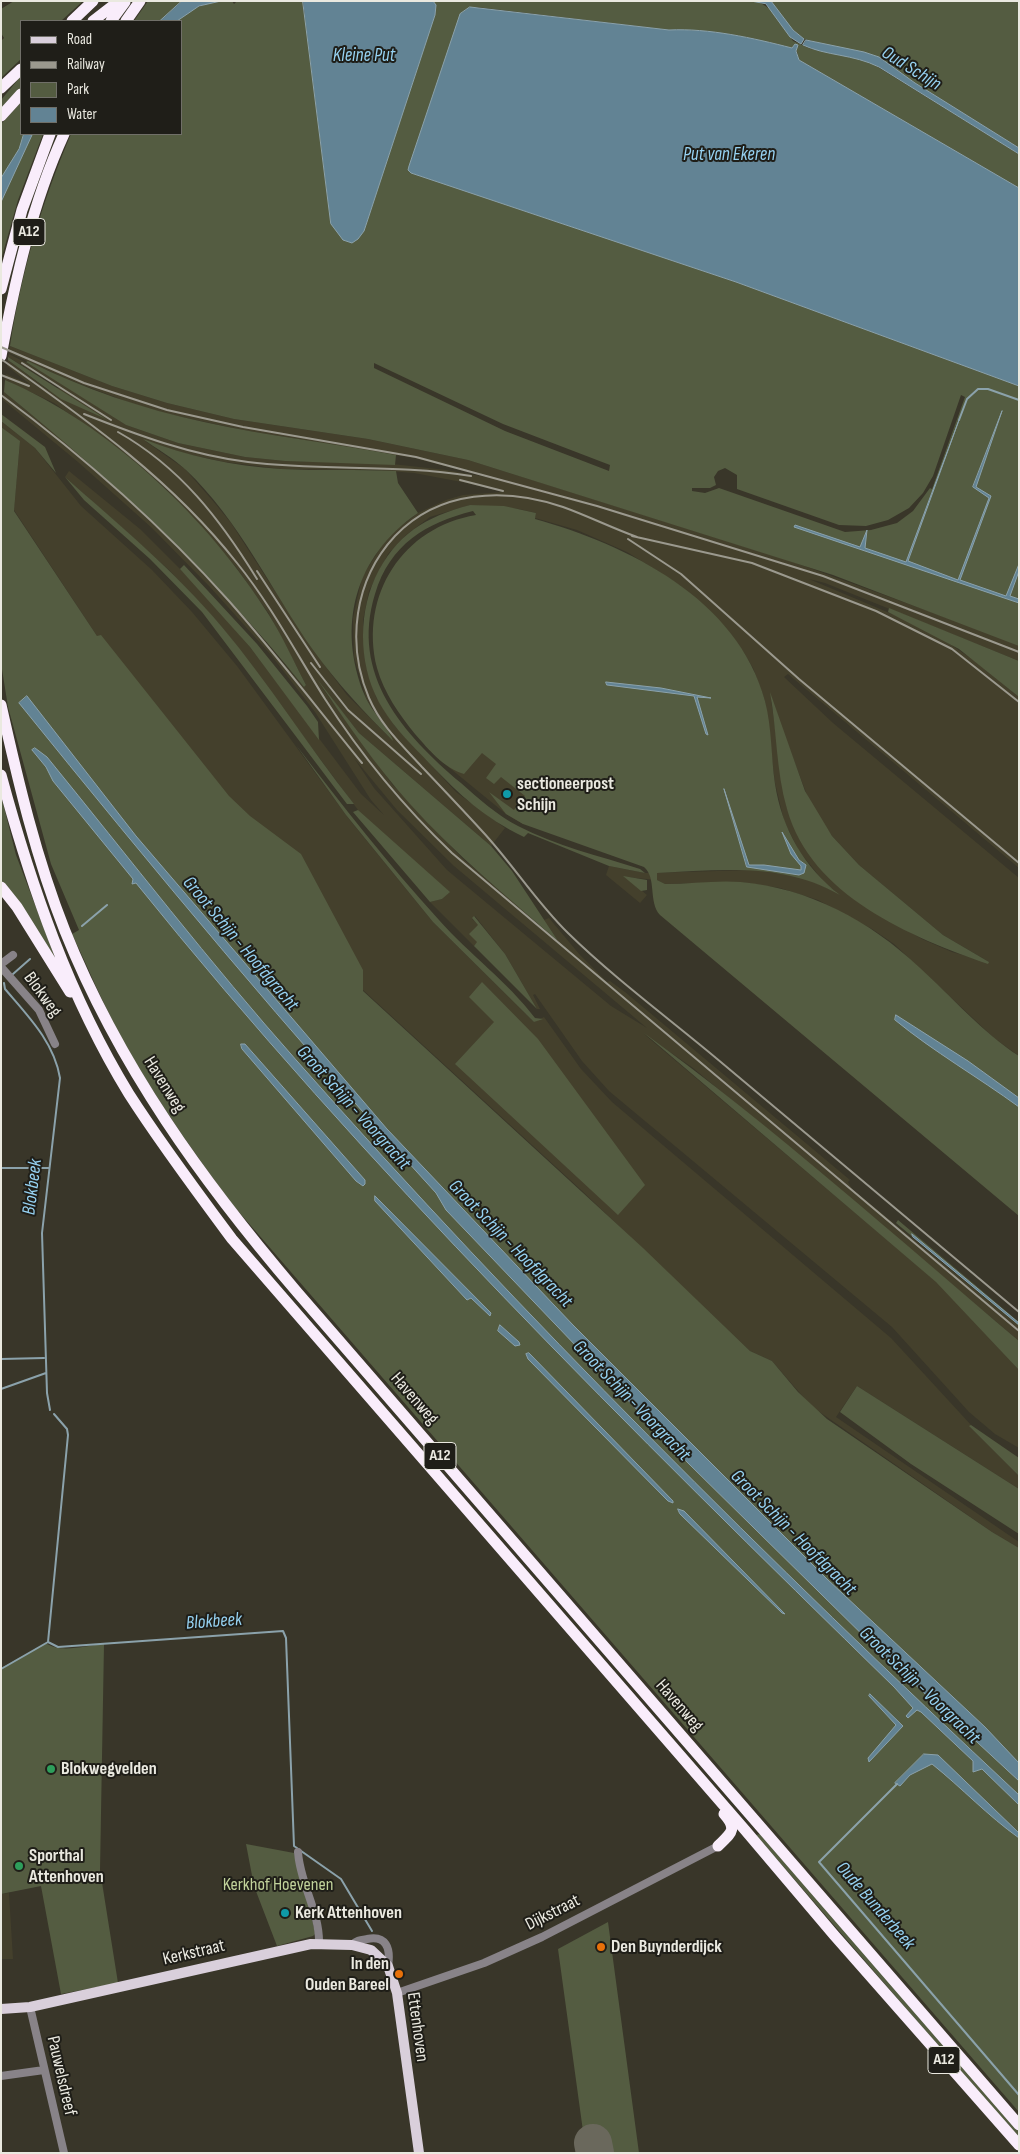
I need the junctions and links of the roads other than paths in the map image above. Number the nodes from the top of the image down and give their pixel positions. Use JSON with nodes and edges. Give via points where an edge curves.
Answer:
{"nodes":[{"id":1,"x":93,"y":1,"type":"edge"},
{"id":2,"x":119,"y":1,"type":"edge"},
{"id":3,"x":125,"y":1,"type":"edge"},
{"id":4,"x":140,"y":1,"type":"edge"},
{"id":5,"x":109,"y":16,"type":"edge"},
{"id":6,"x":73,"y":20,"type":"edge"},
{"id":7,"x":97,"y":20,"type":"edge"},
{"id":8,"x":127,"y":20,"type":"edge"},
{"id":9,"x":20,"y":70,"type":"edge"},
{"id":10,"x":1,"y":88,"type":"edge"},
{"id":11,"x":20,"y":95,"type":"edge"},
{"id":12,"x":1,"y":116,"type":"edge"},
{"id":13,"x":50,"y":135,"type":"edge"},
{"id":14,"x":64,"y":135,"type":"edge"},
{"id":15,"x":1,"y":289,"type":"edge"},
{"id":16,"x":1,"y":356,"type":"edge"},
{"id":17,"x":1,"y":705,"type":"edge"},
{"id":18,"x":1,"y":775,"type":"edge"},
{"id":19,"x":1,"y":888,"type":"edge"},
{"id":20,"x":13,"y":955,"type":"dead end"},
{"id":21,"x":1,"y":965,"type":"edge"},
{"id":22,"x":55,"y":1044,"type":"dead end"},
{"id":23,"x":128,"y":1092,"type":"junction"},
{"id":24,"x":631,"y":1697,"type":"junction"},
{"id":25,"x":718,"y":1846,"type":"junction"},
{"id":26,"x":298,"y":1852,"type":"dead end"},
{"id":27,"x":834,"y":1935,"type":"junction"},
{"id":28,"x":319,"y":1944,"type":"junction"},
{"id":29,"x":352,"y":1945,"type":"junction"},
{"id":30,"x":388,"y":1966,"type":"junction"},
{"id":31,"x":396,"y":1994,"type":"junction"},
{"id":32,"x":30,"y":2007,"type":"junction"},
{"id":33,"x":1,"y":2009,"type":"edge"},
{"id":34,"x":44,"y":2070,"type":"junction"},
{"id":35,"x":1,"y":2076,"type":"edge"},
{"id":36,"x":1019,"y":2125,"type":"edge"},
{"id":37,"x":1019,"y":2145,"type":"edge"},
{"id":38,"x":64,"y":2153,"type":"edge"},
{"id":39,"x":418,"y":2153,"type":"edge"}],
"edges":[{"from":1,"to":6,"type":"highway"},
{"from":2,"to":5,"type":"highway"},
{"from":3,"to":5,"type":"highway"},
{"from":4,"to":8,"type":"highway"},
{"from":5,"to":7,"type":"highway"},
{"from":9,"to":10,"type":"highway"},
{"from":11,"to":12,"type":"highway"},
{"from":13,"to":15,"type":"highway","number":"A12","via":[[22,210]]},
{"from":14,"to":16,"type":"highway","number":"A12","via":[[51,162],[27,237]]},
{"from":17,"to":36,"type":"highway","name":"Havenweg","number":"A12","via":[[36,844],[65,930],[139,1080],[202,1174],[297,1292]]},
{"from":18,"to":23,"type":"highway","name":"Havenweg","number":"A12","via":[[21,848],[52,936],[84,1008]]},
{"from":19,"to":23,"type":"highway","via":[[42,946]]},
{"from":20,"to":21,"type":"street"},
{"from":21,"to":22,"type":"street","name":"Blokweg","via":[[39,1010]]},
{"from":23,"to":24,"type":"highway","name":"Havenweg","number":"A12","via":[[232,1239]]},
{"from":24,"to":25,"type":"highway","via":[[662,1741],[732,1822],[731,1833]]},
{"from":24,"to":27,"type":"highway","name":"Havenweg","number":"A12"},
{"from":25,"to":27,"type":"highway","via":[[737,1838],[748,1841]]},
{"from":25,"to":31,"type":"street","name":"Dijkstraat","via":[[484,1963]]},
{"from":26,"to":28,"type":"street","via":[[300,1871],[316,1918]]},
{"from":27,"to":37,"type":"highway","name":"Havenweg","number":"A12"},
{"from":28,"to":29,"type":"main road","name":"Kerkstraat"},
{"from":28,"to":32,"type":"main road","name":"Kerkstraat","via":[[300,1945]]},
{"from":29,"to":30,"type":"main road","name":"Kerkstraat","via":[[371,1950]]},
{"from":29,"to":30,"type":"street","name":"Ettenhoven","via":[[357,1940],[381,1939],[386,1944]]},
{"from":30,"to":31,"type":"main road","name":"Ettenhoven"},
{"from":31,"to":39,"type":"main road","name":"Ettenhoven"},
{"from":32,"to":33,"type":"main road","name":"Kerkstraat"},
{"from":32,"to":34,"type":"street","name":"Pauwelsdreef"},
{"from":34,"to":35,"type":"street"},
{"from":34,"to":38,"type":"street","name":"Pauwelsdreef"}]}
